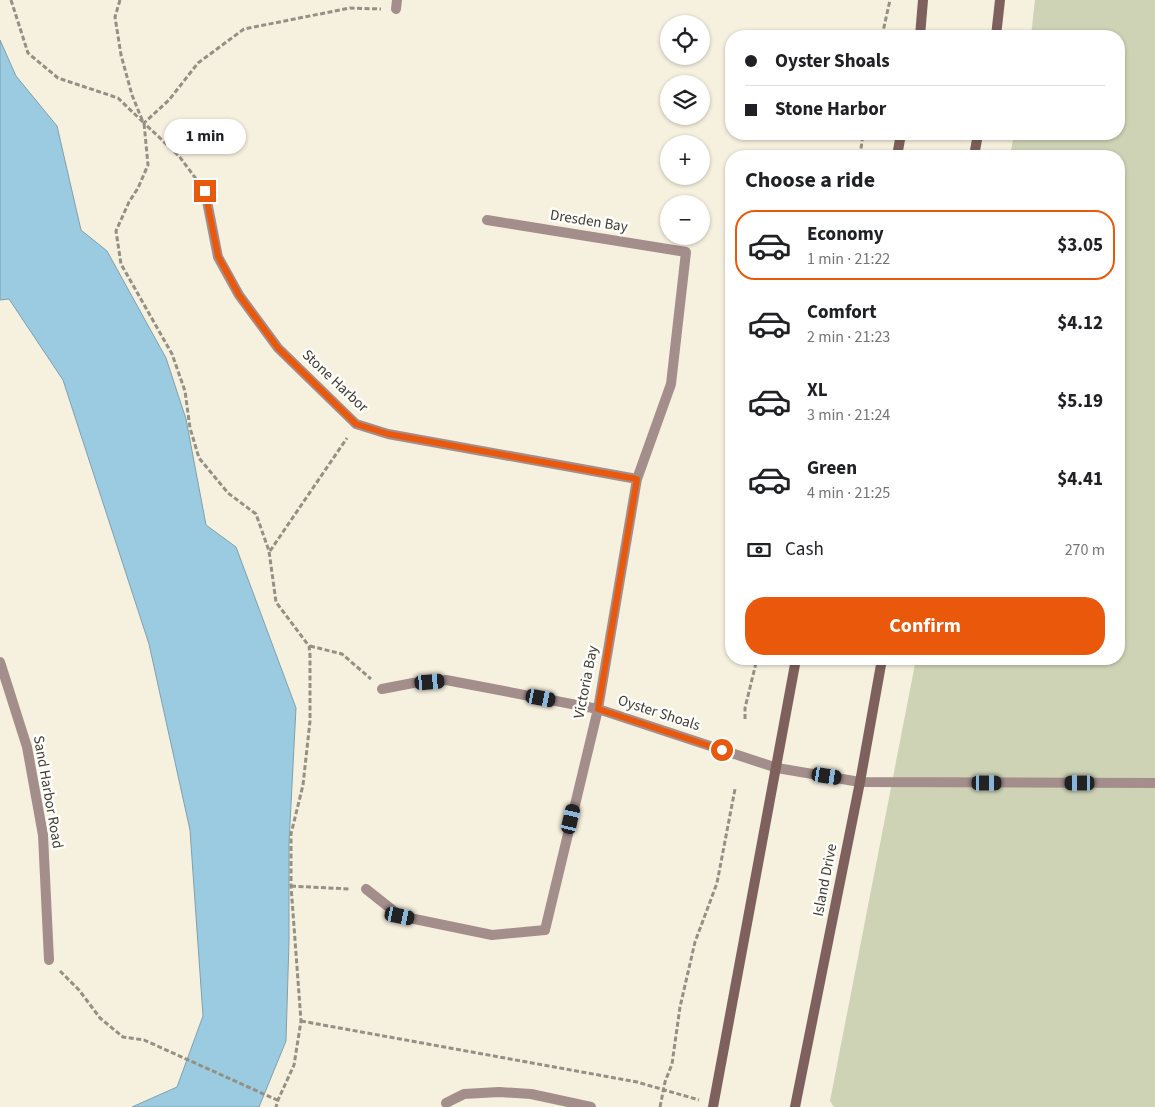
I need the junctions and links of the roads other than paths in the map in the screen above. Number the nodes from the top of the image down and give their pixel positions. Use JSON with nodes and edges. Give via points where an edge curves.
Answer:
{"nodes":[{"id":1,"x":923,"y":0,"type":"edge"},
{"id":2,"x":1000,"y":0,"type":"edge"},
{"id":3,"x":920,"y":30,"type":"edge"},
{"id":4,"x":997,"y":30,"type":"edge"},
{"id":5,"x":205,"y":191,"type":"road end"},
{"id":6,"x":487,"y":220,"type":"dead end"},
{"id":7,"x":686,"y":252,"type":"joint"},
{"id":8,"x":637,"y":479,"type":"junction"},
{"id":9,"x":0,"y":662,"type":"edge"},
{"id":10,"x":795,"y":665,"type":"edge"},
{"id":11,"x":881,"y":665,"type":"edge"},
{"id":12,"x":382,"y":688,"type":"road end"},
{"id":13,"x":598,"y":709,"type":"junction"},
{"id":14,"x":777,"y":768,"type":"junction"},
{"id":15,"x":860,"y":782,"type":"junction"},
{"id":16,"x":1155,"y":783,"type":"edge"},
{"id":17,"x":366,"y":889,"type":"road end"},
{"id":18,"x":49,"y":960,"type":"road end"},
{"id":19,"x":446,"y":1103,"type":"dead end"},
{"id":20,"x":714,"y":1106,"type":"edge"},
{"id":21,"x":591,"y":1107,"type":"edge"},
{"id":22,"x":795,"y":1107,"type":"edge"}],
"edges":[{"from":1,"to":3,"type":"main road"},
{"from":2,"to":4,"type":"main road"},
{"from":5,"to":8,"type":"street","name":"Stone Harbor","via":[[218,256],[239,295],[278,348],[356,424],[388,434]]},
{"from":6,"to":7,"type":"street","name":"Dresden Bay"},
{"from":7,"to":8,"type":"street","name":"Victoria Bay","via":[[671,384]]},
{"from":8,"to":13,"type":"street","name":"Victoria Bay"},
{"from":9,"to":18,"type":"street","name":"Sand Harbor Road","via":[[27,747],[43,835]]},
{"from":10,"to":14,"type":"main road"},
{"from":11,"to":15,"type":"main road","name":"Island Drive"},
{"from":12,"to":13,"type":"street","name":"Oyster Shoals","via":[[446,680]]},
{"from":13,"to":14,"type":"street","name":"Oyster Shoals"},
{"from":13,"to":17,"type":"street","name":"Victoria Bay","via":[[545,930],[492,935],[400,916]]},
{"from":14,"to":15,"type":"street","name":"Oyster Shoals"},
{"from":14,"to":20,"type":"main road"},
{"from":15,"to":16,"type":"street","name":"Oyster Shoals"},
{"from":15,"to":22,"type":"main road","name":"Island Drive"},
{"from":19,"to":21,"type":"street","via":[[464,1094],[499,1092],[531,1094]]}]}
